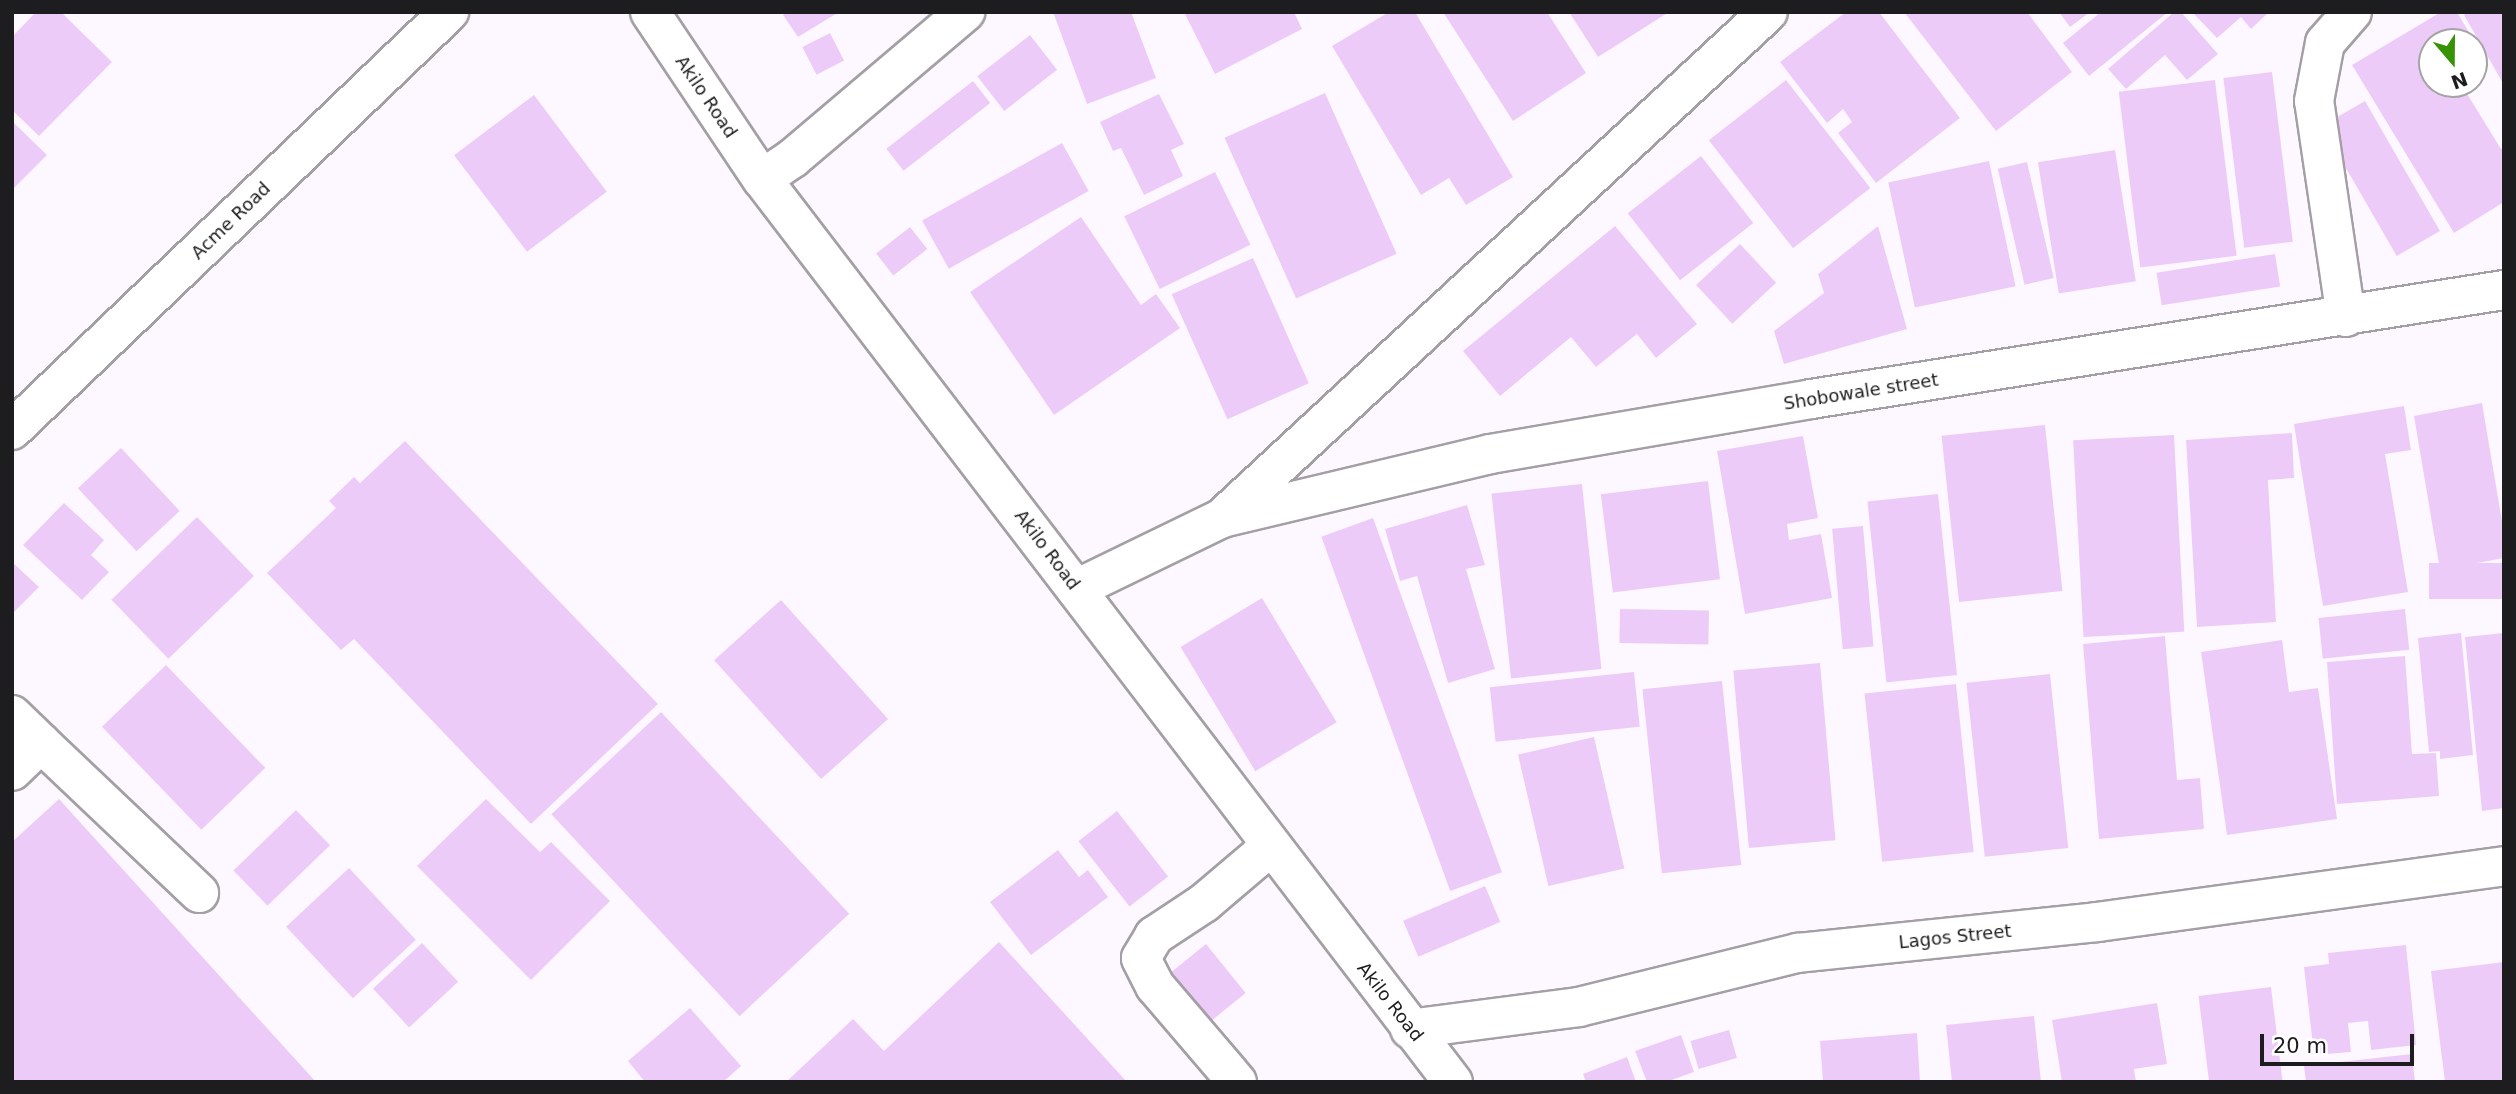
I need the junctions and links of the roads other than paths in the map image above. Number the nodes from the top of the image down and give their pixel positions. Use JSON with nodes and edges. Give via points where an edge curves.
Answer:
{"nodes":[{"id":1,"x":649,"y":12,"type":"edge"},
{"id":2,"x":965,"y":12,"type":"edge"},
{"id":3,"x":1768,"y":12,"type":"edge"},
{"id":4,"x":2352,"y":12,"type":"edge"},
{"id":5,"x":430,"y":18,"type":"edge"},
{"id":6,"x":762,"y":179,"type":"junction"},
{"id":7,"x":2504,"y":290,"type":"edge"},
{"id":8,"x":2346,"y":317,"type":"junction"},
{"id":9,"x":12,"y":430,"type":"edge"},
{"id":10,"x":1222,"y":518,"type":"junction"},
{"id":11,"x":1076,"y":589,"type":"junction"},
{"id":12,"x":12,"y":715,"type":"edge"},
{"id":13,"x":41,"y":743,"type":"junction"},
{"id":14,"x":12,"y":771,"type":"edge"},
{"id":15,"x":1271,"y":846,"type":"junction"},
{"id":16,"x":2504,"y":866,"type":"edge"},
{"id":17,"x":199,"y":893,"type":"dead end"},
{"id":18,"x":1410,"y":1029,"type":"junction"},
{"id":19,"x":1237,"y":1082,"type":"edge"},
{"id":20,"x":1453,"y":1082,"type":"edge"}],
"edges":[{"from":1,"to":6,"type":"street","name":"Akilo Road"},
{"from":2,"to":6,"type":"street"},
{"from":3,"to":10,"type":"street"},
{"from":4,"to":8,"type":"street","via":[[2325,43],[2314,101]]},
{"from":5,"to":9,"type":"street","name":"Acme Road"},
{"from":6,"to":11,"type":"street","name":"Akilo Road"},
{"from":7,"to":8,"type":"street","name":"Shobowale street"},
{"from":8,"to":10,"type":"street","name":"Shobowale street","via":[[1811,399],[1503,452]]},
{"from":10,"to":11,"type":"street"},
{"from":11,"to":15,"type":"street","name":"Akilo Road"},
{"from":12,"to":13,"type":"street"},
{"from":13,"to":14,"type":"street"},
{"from":13,"to":17,"type":"street"},
{"from":15,"to":18,"type":"street","name":"Akilo Road"},
{"from":15,"to":19,"type":"street","via":[[1204,903],[1154,936],[1141,958],[1155,986]]},
{"from":16,"to":18,"type":"street","name":"Lagos Street","via":[[2097,922],[1798,953],[1580,1007]]},
{"from":18,"to":20,"type":"street","name":"Akilo Road"}]}
